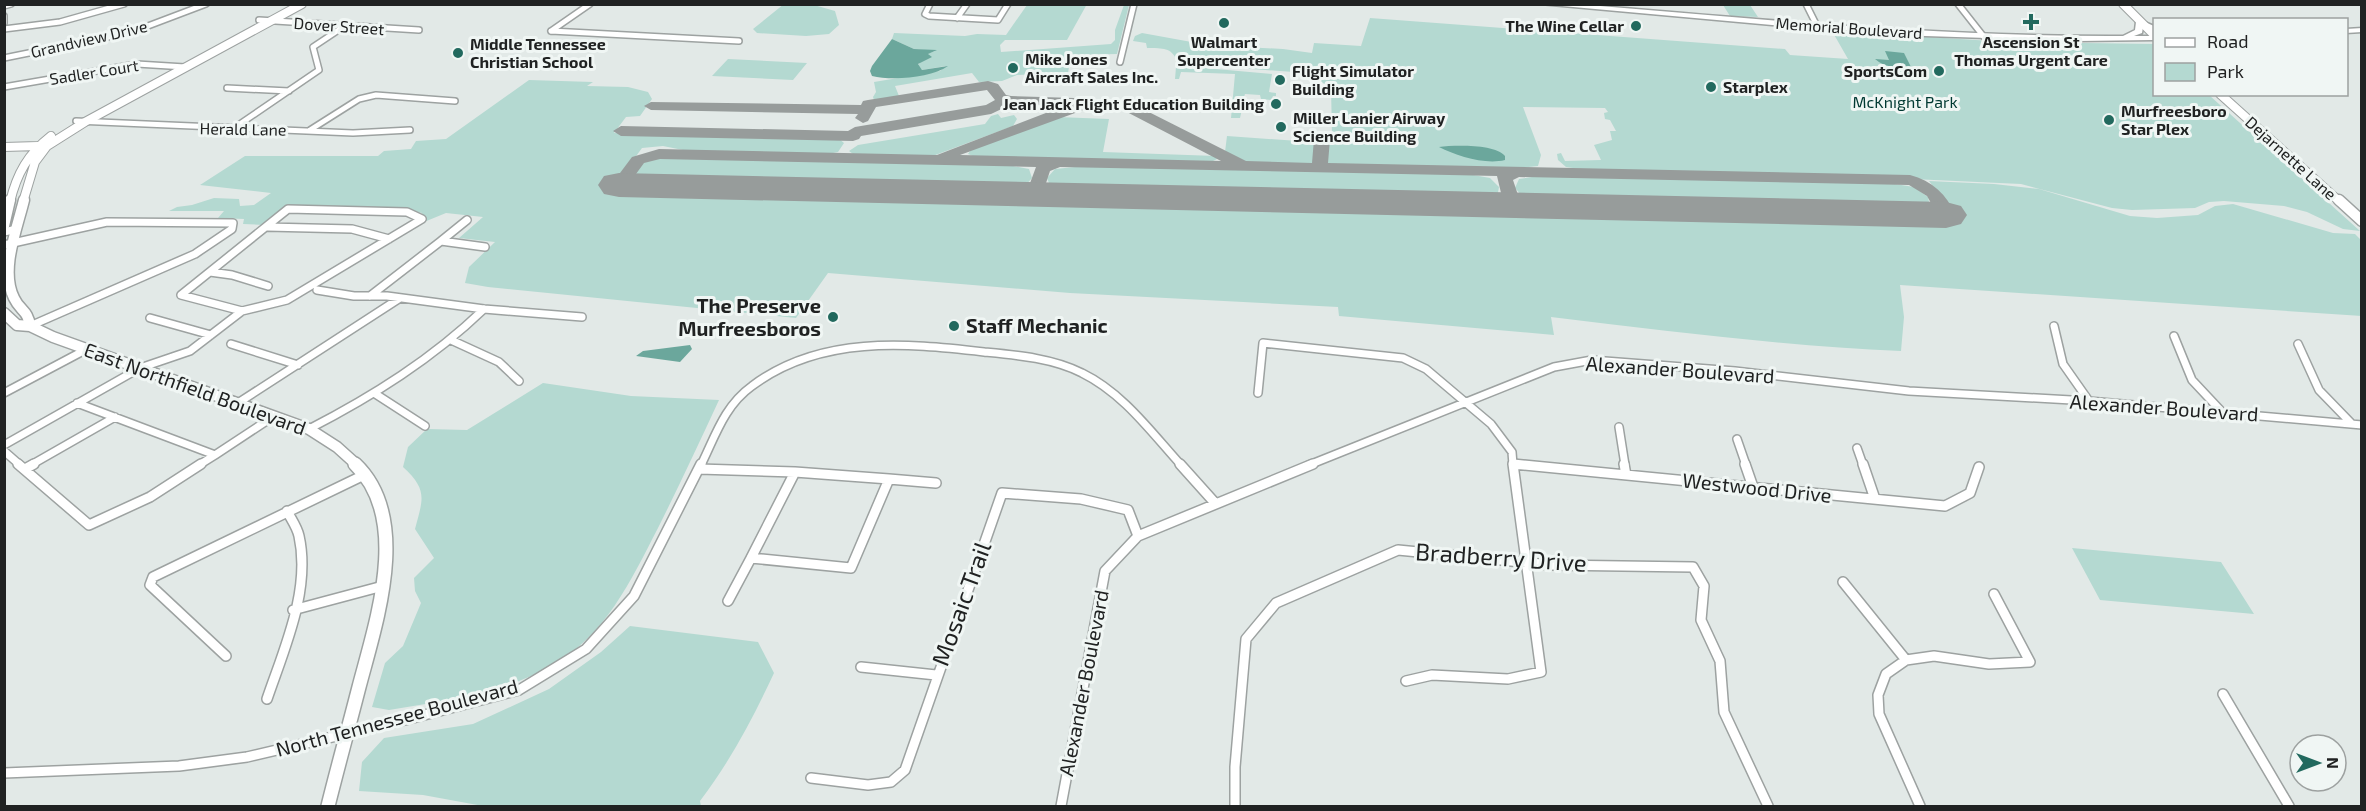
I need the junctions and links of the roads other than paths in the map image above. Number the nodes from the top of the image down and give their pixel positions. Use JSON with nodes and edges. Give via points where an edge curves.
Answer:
{"nodes":[{"id":1,"x":11,"y":4,"type":"edge"},
{"id":2,"x":124,"y":4,"type":"edge"},
{"id":3,"x":206,"y":4,"type":"edge"},
{"id":4,"x":290,"y":4,"type":"edge"},
{"id":5,"x":302,"y":4,"type":"edge"},
{"id":6,"x":590,"y":4,"type":"edge"},
{"id":7,"x":930,"y":4,"type":"edge"},
{"id":8,"x":967,"y":4,"type":"edge"},
{"id":9,"x":1008,"y":4,"type":"edge"},
{"id":10,"x":1134,"y":4,"type":"edge"},
{"id":11,"x":1544,"y":4,"type":"edge"},
{"id":12,"x":1806,"y":4,"type":"edge"},
{"id":13,"x":1958,"y":4,"type":"edge"},
{"id":14,"x":2123,"y":4,"type":"edge"},
{"id":15,"x":4,"y":6,"type":"edge"},
{"id":16,"x":4,"y":16,"type":"edge"},
{"id":17,"x":957,"y":18,"type":"junction"},
{"id":18,"x":259,"y":20,"type":"junction"},
{"id":19,"x":269,"y":21,"type":"junction"},
{"id":20,"x":4,"y":23,"type":"edge"},
{"id":21,"x":2141,"y":23,"type":"junction"},
{"id":22,"x":1817,"y":26,"type":"junction"},
{"id":23,"x":343,"y":27,"type":"junction"},
{"id":24,"x":4,"y":29,"type":"edge"},
{"id":25,"x":2153,"y":29,"type":"edge"},
{"id":26,"x":419,"y":30,"type":"dead end"},
{"id":27,"x":2153,"y":36,"type":"edge"},
{"id":28,"x":1984,"y":37,"type":"junction"},
{"id":29,"x":2153,"y":37,"type":"edge"},
{"id":30,"x":2115,"y":39,"type":"junction"},
{"id":31,"x":739,"y":41,"type":"dead end"},
{"id":32,"x":2153,"y":47,"type":"edge"},
{"id":33,"x":4,"y":58,"type":"edge"},
{"id":34,"x":1120,"y":62,"type":"dead end"},
{"id":35,"x":176,"y":66,"type":"junction"},
{"id":36,"x":185,"y":67,"type":"junction"},
{"id":37,"x":4,"y":87,"type":"edge"},
{"id":38,"x":227,"y":88,"type":"dead end"},
{"id":39,"x":289,"y":92,"type":"junction"},
{"id":40,"x":2222,"y":96,"type":"edge"},
{"id":41,"x":455,"y":101,"type":"dead end"},
{"id":42,"x":76,"y":121,"type":"junction"},
{"id":43,"x":85,"y":122,"type":"junction"},
{"id":44,"x":233,"y":129,"type":"junction"},
{"id":45,"x":310,"y":130,"type":"junction"},
{"id":46,"x":410,"y":130,"type":"dead end"},
{"id":47,"x":36,"y":146,"type":"junction"},
{"id":48,"x":47,"y":146,"type":"junction"},
{"id":49,"x":4,"y":147,"type":"edge"},
{"id":50,"x":467,"y":220,"type":"dead end"},
{"id":51,"x":2361,"y":221,"type":"edge"},
{"id":52,"x":4,"y":226,"type":"edge"},
{"id":53,"x":267,"y":227,"type":"junction"},
{"id":54,"x":17,"y":229,"type":"junction"},
{"id":55,"x":4,"y":232,"type":"edge"},
{"id":56,"x":389,"y":238,"type":"junction"},
{"id":57,"x":441,"y":241,"type":"junction"},
{"id":58,"x":15,"y":242,"type":"junction"},
{"id":59,"x":4,"y":245,"type":"edge"},
{"id":60,"x":485,"y":247,"type":"dead end"},
{"id":61,"x":210,"y":272,"type":"junction"},
{"id":62,"x":268,"y":286,"type":"dead end"},
{"id":63,"x":317,"y":290,"type":"dead end"},
{"id":64,"x":370,"y":296,"type":"junction"},
{"id":65,"x":400,"y":298,"type":"junction"},
{"id":66,"x":484,"y":309,"type":"junction"},
{"id":67,"x":242,"y":311,"type":"junction"},
{"id":68,"x":4,"y":313,"type":"edge"},
{"id":69,"x":582,"y":317,"type":"dead end"},
{"id":70,"x":150,"y":318,"type":"dead end"},
{"id":71,"x":30,"y":326,"type":"junction"},
{"id":72,"x":2054,"y":326,"type":"dead end"},
{"id":73,"x":211,"y":335,"type":"junction"},
{"id":74,"x":2174,"y":336,"type":"dead end"},
{"id":75,"x":451,"y":340,"type":"junction"},
{"id":76,"x":231,"y":344,"type":"dead end"},
{"id":77,"x":2298,"y":344,"type":"dead end"},
{"id":78,"x":87,"y":349,"type":"junction"},
{"id":79,"x":297,"y":365,"type":"junction"},
{"id":80,"x":140,"y":368,"type":"junction"},
{"id":81,"x":519,"y":381,"type":"dead end"},
{"id":82,"x":4,"y":393,"type":"edge"},
{"id":83,"x":374,"y":393,"type":"junction"},
{"id":84,"x":1258,"y":393,"type":"dead end"},
{"id":85,"x":2089,"y":401,"type":"junction"},
{"id":86,"x":1463,"y":402,"type":"junction"},
{"id":87,"x":77,"y":403,"type":"junction"},
{"id":88,"x":238,"y":403,"type":"junction"},
{"id":89,"x":2222,"y":412,"type":"junction"},
{"id":90,"x":274,"y":416,"type":"junction"},
{"id":91,"x":115,"y":417,"type":"junction"},
{"id":92,"x":2350,"y":423,"type":"junction"},
{"id":93,"x":2361,"y":425,"type":"edge"},
{"id":94,"x":425,"y":426,"type":"dead end"},
{"id":95,"x":1619,"y":428,"type":"dead end"},
{"id":96,"x":309,"y":429,"type":"junction"},
{"id":97,"x":1737,"y":439,"type":"dead end"},
{"id":98,"x":4,"y":445,"type":"edge"},
{"id":99,"x":1857,"y":447,"type":"dead end"},
{"id":100,"x":4,"y":451,"type":"edge"},
{"id":101,"x":215,"y":455,"type":"junction"},
{"id":102,"x":1513,"y":464,"type":"junction"},
{"id":103,"x":1979,"y":467,"type":"dead end"},
{"id":104,"x":25,"y":469,"type":"junction"},
{"id":105,"x":699,"y":469,"type":"junction"},
{"id":106,"x":795,"y":471,"type":"junction"},
{"id":107,"x":364,"y":475,"type":"junction"},
{"id":108,"x":1626,"y":475,"type":"junction"},
{"id":109,"x":889,"y":479,"type":"junction"},
{"id":110,"x":936,"y":483,"type":"dead end"},
{"id":111,"x":1753,"y":487,"type":"junction"},
{"id":112,"x":1875,"y":499,"type":"junction"},
{"id":113,"x":1215,"y":502,"type":"junction"},
{"id":114,"x":286,"y":511,"type":"junction"},
{"id":115,"x":1138,"y":536,"type":"junction"},
{"id":116,"x":751,"y":558,"type":"junction"},
{"id":117,"x":1526,"y":562,"type":"junction"},
{"id":118,"x":1843,"y":582,"type":"dead end"},
{"id":119,"x":383,"y":586,"type":"junction"},
{"id":120,"x":1994,"y":594,"type":"dead end"},
{"id":121,"x":728,"y":601,"type":"dead end"},
{"id":122,"x":293,"y":610,"type":"junction"},
{"id":123,"x":226,"y":656,"type":"dead end"},
{"id":124,"x":1906,"y":660,"type":"junction"},
{"id":125,"x":861,"y":667,"type":"dead end"},
{"id":126,"x":936,"y":675,"type":"junction"},
{"id":127,"x":1406,"y":681,"type":"dead end"},
{"id":128,"x":2223,"y":694,"type":"dead end"},
{"id":129,"x":267,"y":699,"type":"dead end"},
{"id":130,"x":347,"y":734,"type":"junction"},
{"id":131,"x":4,"y":773,"type":"edge"},
{"id":132,"x":811,"y":778,"type":"dead end"},
{"id":133,"x":328,"y":807,"type":"edge"},
{"id":134,"x":1061,"y":807,"type":"edge"},
{"id":135,"x":1235,"y":807,"type":"edge"},
{"id":136,"x":1768,"y":807,"type":"edge"},
{"id":137,"x":1920,"y":807,"type":"edge"},
{"id":138,"x":2289,"y":807,"type":"edge"}],
"edges":[{"from":1,"to":15,"type":"street"},
{"from":2,"to":24,"type":"street","via":[[60,22]]},
{"from":3,"to":33,"type":"street","name":"Grandview Drive","via":[[132,32]]},
{"from":4,"to":18,"type":"main road"},
{"from":5,"to":19,"type":"main road"},
{"from":6,"to":31,"type":"street","via":[[551,31]]},
{"from":7,"to":17,"type":"street","via":[[925,14]]},
{"from":8,"to":17,"type":"street"},
{"from":9,"to":17,"type":"street","via":[[998,20]]},
{"from":10,"to":34,"type":"street"},
{"from":11,"to":22,"type":"main road","name":"Memorial Boulevard"},
{"from":12,"to":22,"type":"street"},
{"from":13,"to":28,"type":"street"},
{"from":14,"to":21,"type":"main road"},
{"from":16,"to":20,"type":"street"},
{"from":18,"to":19,"type":"street","name":"Dover Street"},
{"from":18,"to":35,"type":"main road"},
{"from":19,"to":23,"type":"street","name":"Dover Street"},
{"from":19,"to":36,"type":"main road"},
{"from":21,"to":25,"type":"main road"},
{"from":21,"to":27,"type":"main road"},
{"from":21,"to":30,"type":"main road","via":[[2136,33]]},
{"from":22,"to":28,"type":"main road","name":"Memorial Boulevard"},
{"from":23,"to":26,"type":"street","name":"Dover Street"},
{"from":23,"to":39,"type":"street","via":[[313,47],[319,70]]},
{"from":28,"to":30,"type":"main road","name":"Memorial Boulevard"},
{"from":29,"to":30,"type":"main road","name":"Memorial Boulevard"},
{"from":30,"to":32,"type":"main road"},
{"from":35,"to":36,"type":"street","name":"Sadler Court"},
{"from":35,"to":37,"type":"street","name":"Sadler Court","via":[[128,65]]},
{"from":35,"to":42,"type":"main road"},
{"from":36,"to":43,"type":"main road"},
{"from":38,"to":39,"type":"street"},
{"from":39,"to":44,"type":"street"},
{"from":40,"to":51,"type":"main road","name":"Dejarnette Lane"},
{"from":41,"to":45,"type":"street","via":[[376,95],[348,104]]},
{"from":42,"to":43,"type":"street","name":"Herald Lane"},
{"from":42,"to":47,"type":"main road"},
{"from":43,"to":44,"type":"street","name":"Herald Lane"},
{"from":43,"to":48,"type":"main road"},
{"from":44,"to":45,"type":"street","name":"Herald Lane"},
{"from":45,"to":46,"type":"street","name":"Herald Lane"},
{"from":47,"to":48,"type":"main road"},
{"from":47,"to":49,"type":"main road"},
{"from":47,"to":52,"type":"main road","via":[[19,169]]},
{"from":48,"to":54,"type":"main road","via":[[29,177]]},
{"from":50,"to":57,"type":"street"},
{"from":53,"to":56,"type":"street","via":[[352,229]]},
{"from":53,"to":56,"type":"street","via":[[288,209],[407,212],[421,217]]},
{"from":53,"to":61,"type":"street"},
{"from":54,"to":55,"type":"street"},
{"from":54,"to":58,"type":"main road"},
{"from":56,"to":67,"type":"street","via":[[286,300]]},
{"from":57,"to":60,"type":"street"},
{"from":57,"to":64,"type":"street"},
{"from":58,"to":59,"type":"street"},
{"from":58,"to":71,"type":"main road","via":[[9,281],[14,298],[29,316]]},
{"from":58,"to":71,"type":"street","via":[[107,222],[233,224],[232,229],[195,254]]},
{"from":61,"to":62,"type":"street"},
{"from":61,"to":67,"type":"street","via":[[181,295]]},
{"from":63,"to":64,"type":"street"},
{"from":64,"to":65,"type":"street"},
{"from":65,"to":66,"type":"street"},
{"from":65,"to":79,"type":"street"},
{"from":66,"to":69,"type":"street"},
{"from":66,"to":75,"type":"street"},
{"from":67,"to":73,"type":"street"},
{"from":68,"to":71,"type":"main road","name":"East Northfield Boulevard","via":[[17,324]]},
{"from":70,"to":73,"type":"street"},
{"from":71,"to":78,"type":"main road","name":"East Northfield Boulevard"},
{"from":72,"to":85,"type":"street","via":[[2063,364]]},
{"from":73,"to":80,"type":"street","via":[[190,351]]},
{"from":74,"to":89,"type":"street","via":[[2192,380]]},
{"from":75,"to":81,"type":"street","via":[[500,362]]},
{"from":75,"to":83,"type":"street"},
{"from":76,"to":79,"type":"street"},
{"from":77,"to":92,"type":"street","via":[[2319,390]]},
{"from":78,"to":80,"type":"main road","name":"East Northfield Boulevard"},
{"from":78,"to":82,"type":"street"},
{"from":79,"to":88,"type":"street"},
{"from":80,"to":87,"type":"street"},
{"from":80,"to":88,"type":"main road","name":"East Northfield Boulevard"},
{"from":83,"to":94,"type":"street"},
{"from":83,"to":96,"type":"street"},
{"from":84,"to":86,"type":"street","via":[[1263,343],[1403,358],[1426,369]]},
{"from":85,"to":86,"type":"street","name":"Alexander Boulevard","via":[[1909,391],[1778,375],[1592,360],[1554,368]]},
{"from":85,"to":89,"type":"street","name":"Alexander Boulevard"},
{"from":86,"to":102,"type":"street","via":[[1491,424],[1512,452]]},
{"from":86,"to":113,"type":"street","name":"Alexander Boulevard"},
{"from":87,"to":91,"type":"street"},
{"from":87,"to":98,"type":"street"},
{"from":88,"to":90,"type":"main road","name":"East Northfield Boulevard"},
{"from":89,"to":92,"type":"street","name":"Alexander Boulevard"},
{"from":90,"to":96,"type":"main road","name":"East Northfield Boulevard"},
{"from":90,"to":101,"type":"street"},
{"from":91,"to":101,"type":"street"},
{"from":91,"to":104,"type":"street"},
{"from":92,"to":93,"type":"street","name":"Alexander Boulevard"},
{"from":95,"to":108,"type":"street"},
{"from":96,"to":107,"type":"main road","name":"East Northfield Boulevard","via":[[341,450]]},
{"from":97,"to":111,"type":"street"},
{"from":99,"to":112,"type":"street"},
{"from":100,"to":104,"type":"street"},
{"from":101,"to":104,"type":"street","via":[[150,497],[89,525]]},
{"from":102,"to":108,"type":"street","name":"Westwood Drive"},
{"from":102,"to":117,"type":"street"},
{"from":103,"to":112,"type":"street","name":"Westwood Drive","via":[[1971,493],[1945,506]]},
{"from":105,"to":106,"type":"street"},
{"from":105,"to":113,"type":"street","name":"North Tennessee Boulevard","via":[[722,418],[750,387],[777,370],[846,347],[932,346],[1047,360],[1083,373],[1123,401]]},
{"from":105,"to":130,"type":"street","name":"North Tennessee Boulevard","via":[[634,596],[586,649],[519,690]]},
{"from":106,"to":109,"type":"street"},
{"from":106,"to":116,"type":"street"},
{"from":107,"to":114,"type":"street"},
{"from":107,"to":119,"type":"main road","name":"East Northfield Boulevard","via":[[378,499],[387,534]]},
{"from":108,"to":111,"type":"street","name":"Westwood Drive"},
{"from":109,"to":110,"type":"street"},
{"from":109,"to":116,"type":"street","via":[[851,568]]},
{"from":111,"to":112,"type":"street","name":"Westwood Drive"},
{"from":113,"to":115,"type":"street","name":"Alexander Boulevard"},
{"from":114,"to":122,"type":"street","via":[[298,534],[302,566]]},
{"from":114,"to":123,"type":"street","via":[[153,577],[150,585]]},
{"from":115,"to":126,"type":"street","name":"Mosaic Trail","via":[[1128,510],[1102,501],[1002,493]]},
{"from":115,"to":134,"type":"street","name":"Alexander Boulevard","via":[[1106,571]]},
{"from":116,"to":121,"type":"street"},
{"from":117,"to":127,"type":"street","via":[[1541,672],[1508,679],[1432,675]]},
{"from":117,"to":135,"type":"street","name":"Bradberry Drive","via":[[1398,550],[1276,603],[1246,639]]},
{"from":117,"to":136,"type":"street","name":"Bradberry Drive","via":[[1693,567],[1704,586],[1701,620],[1720,661],[1724,712]]},
{"from":118,"to":124,"type":"street"},
{"from":119,"to":122,"type":"street"},
{"from":119,"to":130,"type":"main road","name":"East Northfield Boulevard"},
{"from":120,"to":124,"type":"street","via":[[2030,662],[1989,664],[1934,656]]},
{"from":122,"to":129,"type":"street"},
{"from":124,"to":137,"type":"street","via":[[1886,674],[1878,695],[1879,714]]},
{"from":125,"to":126,"type":"street"},
{"from":126,"to":132,"type":"street","name":"Mosaic Trail","via":[[905,770],[891,782],[868,785]]},
{"from":128,"to":138,"type":"street"},
{"from":130,"to":131,"type":"street","name":"North Tennessee Boulevard","via":[[247,757],[179,766]]},
{"from":130,"to":133,"type":"main road","name":"East Northfield Boulevard"}]}
